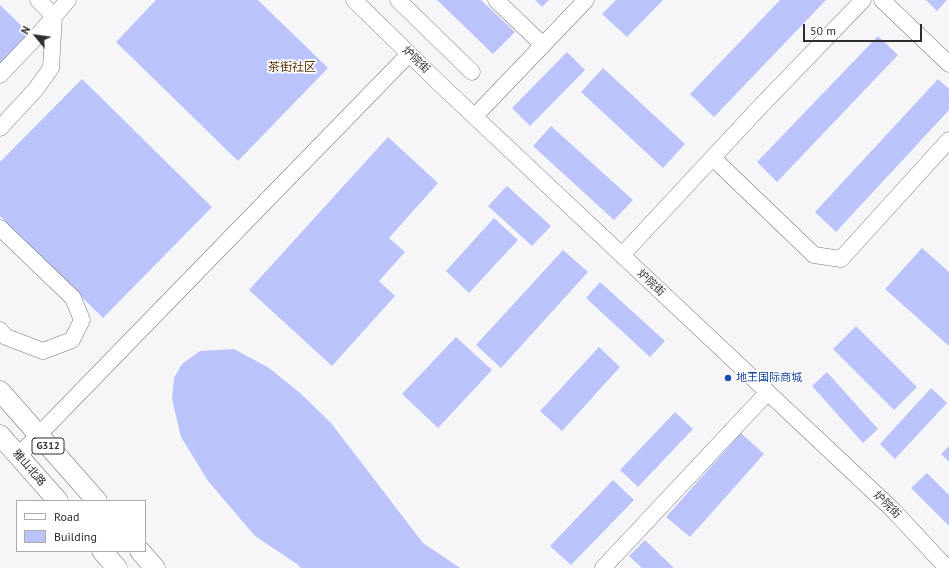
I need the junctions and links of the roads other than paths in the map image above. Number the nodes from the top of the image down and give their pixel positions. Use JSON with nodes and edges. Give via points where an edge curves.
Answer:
{"nodes":[{"id":1,"x":38,"y":0,"type":"edge"},
{"id":2,"x":68,"y":0,"type":"edge"},
{"id":3,"x":354,"y":0,"type":"edge"},
{"id":4,"x":398,"y":0,"type":"edge"},
{"id":5,"x":496,"y":0,"type":"edge"},
{"id":6,"x":586,"y":0,"type":"edge"},
{"id":7,"x":863,"y":0,"type":"edge"},
{"id":8,"x":882,"y":0,"type":"edge"},
{"id":9,"x":54,"y":16,"type":"junction"},
{"id":10,"x":543,"y":45,"type":"junction"},
{"id":11,"x":409,"y":54,"type":"junction"},
{"id":12,"x":949,"y":64,"type":"edge"},
{"id":13,"x":472,"y":72,"type":"dead end"},
{"id":14,"x":0,"y":75,"type":"edge"},
{"id":15,"x":475,"y":116,"type":"junction"},
{"id":16,"x":0,"y":128,"type":"edge"},
{"id":17,"x":949,"y":140,"type":"edge"},
{"id":18,"x":713,"y":158,"type":"junction"},
{"id":19,"x":0,"y":228,"type":"edge"},
{"id":20,"x":622,"y":255,"type":"junction"},
{"id":21,"x":0,"y":330,"type":"edge"},
{"id":22,"x":0,"y":391,"type":"edge"},
{"id":23,"x":768,"y":392,"type":"junction"},
{"id":24,"x":0,"y":435,"type":"edge"},
{"id":25,"x":39,"y":435,"type":"junction"},
{"id":26,"x":18,"y":456,"type":"junction"},
{"id":27,"x":57,"y":500,"type":"edge"},
{"id":28,"x":96,"y":500,"type":"edge"},
{"id":29,"x":103,"y":552,"type":"edge"},
{"id":30,"x":141,"y":552,"type":"edge"},
{"id":31,"x":117,"y":568,"type":"edge"},
{"id":32,"x":155,"y":568,"type":"edge"},
{"id":33,"x":604,"y":568,"type":"edge"},
{"id":34,"x":947,"y":568,"type":"edge"}],
"edges":[{"from":1,"to":9,"type":"street"},
{"from":2,"to":9,"type":"street"},
{"from":3,"to":11,"type":"street","name":"炉院街"},
{"from":4,"to":13,"type":"street"},
{"from":5,"to":10,"type":"street"},
{"from":6,"to":10,"type":"street"},
{"from":7,"to":18,"type":"street"},
{"from":8,"to":12,"type":"street"},
{"from":9,"to":14,"type":"street"},
{"from":9,"to":16,"type":"street","via":[[51,68],[36,89]]},
{"from":10,"to":15,"type":"street"},
{"from":11,"to":15,"type":"street","name":"炉院街"},
{"from":11,"to":25,"type":"street"},
{"from":15,"to":20,"type":"street","name":"炉院街"},
{"from":17,"to":18,"type":"street","via":[[841,259],[814,255]]},
{"from":18,"to":20,"type":"street"},
{"from":19,"to":21,"type":"street","via":[[73,298],[82,320],[72,340],[43,351],[6,337]]},
{"from":20,"to":23,"type":"street","name":"炉院街"},
{"from":22,"to":25,"type":"main road","number":"G312"},
{"from":23,"to":33,"type":"street"},
{"from":23,"to":34,"type":"street","name":"炉院街","via":[[893,510]]},
{"from":24,"to":26,"type":"main road","name":"雅山北路","number":"G312"},
{"from":25,"to":26,"type":"street"},
{"from":25,"to":28,"type":"main road","number":"G312"},
{"from":26,"to":27,"type":"main road","name":"雅山北路","number":"G312"},
{"from":29,"to":31,"type":"main road"},
{"from":30,"to":32,"type":"main road"}]}
